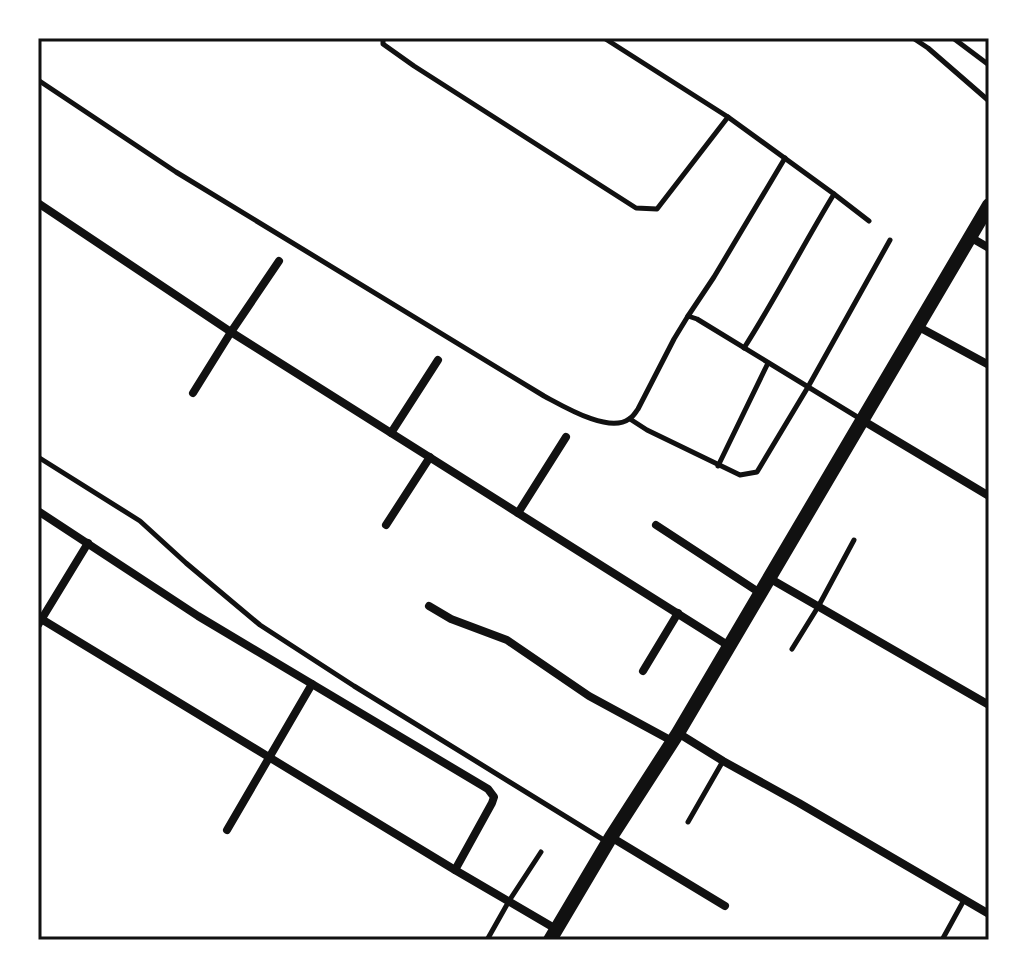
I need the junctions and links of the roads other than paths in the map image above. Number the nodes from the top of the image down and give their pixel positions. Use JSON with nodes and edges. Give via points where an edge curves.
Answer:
{"nodes":[{"id":1,"x":383,"y":38,"type":"edge"},
{"id":2,"x":604,"y":38,"type":"edge"},
{"id":3,"x":913,"y":38,"type":"edge"},
{"id":4,"x":953,"y":38,"type":"edge"},
{"id":5,"x":989,"y":65,"type":"edge"},
{"id":6,"x":38,"y":80,"type":"edge"},
{"id":7,"x":989,"y":101,"type":"edge"},
{"id":8,"x":728,"y":117,"type":"junction"},
{"id":9,"x":785,"y":158,"type":"junction"},
{"id":10,"x":834,"y":194,"type":"junction"},
{"id":11,"x":38,"y":203,"type":"edge"},
{"id":12,"x":989,"y":205,"type":"edge"},
{"id":13,"x":869,"y":221,"type":"dead end"},
{"id":14,"x":970,"y":237,"type":"junction"},
{"id":15,"x":890,"y":240,"type":"dead end"},
{"id":16,"x":989,"y":248,"type":"edge"},
{"id":17,"x":279,"y":261,"type":"dead end"},
{"id":18,"x":688,"y":316,"type":"junction"},
{"id":19,"x":917,"y":326,"type":"junction"},
{"id":20,"x":231,"y":332,"type":"junction"},
{"id":21,"x":744,"y":348,"type":"junction"},
{"id":22,"x":438,"y":360,"type":"dead end"},
{"id":23,"x":768,"y":363,"type":"junction"},
{"id":24,"x":989,"y":365,"type":"edge"},
{"id":25,"x":808,"y":387,"type":"junction"},
{"id":26,"x":193,"y":393,"type":"dead end"},
{"id":27,"x":630,"y":419,"type":"junction"},
{"id":28,"x":861,"y":420,"type":"junction"},
{"id":29,"x":391,"y":433,"type":"junction"},
{"id":30,"x":566,"y":437,"type":"dead end"},
{"id":31,"x":38,"y":457,"type":"edge"},
{"id":32,"x":430,"y":457,"type":"junction"},
{"id":33,"x":718,"y":466,"type":"junction"},
{"id":34,"x":989,"y":496,"type":"edge"},
{"id":35,"x":38,"y":511,"type":"edge"},
{"id":36,"x":518,"y":513,"type":"junction"},
{"id":37,"x":386,"y":525,"type":"dead end"},
{"id":38,"x":656,"y":525,"type":"dead end"},
{"id":39,"x":854,"y":540,"type":"dead end"},
{"id":40,"x":88,"y":543,"type":"junction"},
{"id":41,"x":769,"y":578,"type":"junction"},
{"id":42,"x":760,"y":593,"type":"junction"},
{"id":43,"x":429,"y":606,"type":"dead end"},
{"id":44,"x":818,"y":607,"type":"junction"},
{"id":45,"x":678,"y":613,"type":"junction"},
{"id":46,"x":39,"y":620,"type":"edge"},
{"id":47,"x":729,"y":646,"type":"junction"},
{"id":48,"x":792,"y":649,"type":"dead end"},
{"id":49,"x":643,"y":671,"type":"dead end"},
{"id":50,"x":312,"y":684,"type":"junction"},
{"id":51,"x":989,"y":705,"type":"edge"},
{"id":52,"x":675,"y":737,"type":"junction"},
{"id":53,"x":269,"y":757,"type":"junction"},
{"id":54,"x":723,"y":761,"type":"junction"},
{"id":55,"x":688,"y":822,"type":"dead end"},
{"id":56,"x":227,"y":830,"type":"dead end"},
{"id":57,"x":609,"y":840,"type":"junction"},
{"id":58,"x":541,"y":852,"type":"dead end"},
{"id":59,"x":455,"y":870,"type":"junction"},
{"id":60,"x":964,"y":900,"type":"junction"},
{"id":61,"x":509,"y":901,"type":"junction"},
{"id":62,"x":725,"y":906,"type":"dead end"},
{"id":63,"x":989,"y":914,"type":"edge"},
{"id":64,"x":553,"y":935,"type":"edge"},
{"id":65,"x":487,"y":940,"type":"edge"},
{"id":66,"x":942,"y":940,"type":"edge"}],
"edges":[{"from":1,"to":8,"type":"lane","via":[[383,44],[414,66],[636,208],[657,209]]},
{"from":2,"to":8,"type":"lane"},
{"from":3,"to":7,"type":"lane"},
{"from":4,"to":5,"type":"lane"},
{"from":6,"to":27,"type":"lane","via":[[176,172],[544,396],[598,422]]},
{"from":8,"to":9,"type":"lane"},
{"from":9,"to":10,"type":"lane"},
{"from":9,"to":18,"type":"lane"},
{"from":10,"to":13,"type":"lane"},
{"from":10,"to":21,"type":"lane"},
{"from":11,"to":20,"type":"street"},
{"from":12,"to":14,"type":"street"},
{"from":14,"to":16,"type":"street"},
{"from":14,"to":19,"type":"street"},
{"from":15,"to":25,"type":"lane"},
{"from":17,"to":20,"type":"street"},
{"from":18,"to":21,"type":"lane"},
{"from":18,"to":27,"type":"lane"},
{"from":19,"to":24,"type":"street"},
{"from":19,"to":28,"type":"street"},
{"from":20,"to":26,"type":"street"},
{"from":20,"to":29,"type":"street"},
{"from":21,"to":23,"type":"lane"},
{"from":22,"to":29,"type":"street"},
{"from":23,"to":25,"type":"lane"},
{"from":23,"to":33,"type":"lane"},
{"from":25,"to":28,"type":"lane"},
{"from":25,"to":33,"type":"lane","via":[[757,472],[740,475]]},
{"from":27,"to":33,"type":"lane"},
{"from":28,"to":34,"type":"street"},
{"from":28,"to":41,"type":"street"},
{"from":29,"to":32,"type":"street"},
{"from":30,"to":36,"type":"street"},
{"from":31,"to":57,"type":"lane","via":[[140,521],[260,625]]},
{"from":32,"to":36,"type":"street"},
{"from":32,"to":37,"type":"street"},
{"from":35,"to":40,"type":"street"},
{"from":36,"to":45,"type":"street"},
{"from":38,"to":42,"type":"street"},
{"from":39,"to":44,"type":"lane"},
{"from":40,"to":46,"type":"street"},
{"from":40,"to":50,"type":"street"},
{"from":41,"to":42,"type":"street"},
{"from":41,"to":44,"type":"street"},
{"from":42,"to":47,"type":"street"},
{"from":43,"to":52,"type":"street","via":[[507,640],[589,696]]},
{"from":44,"to":48,"type":"lane"},
{"from":44,"to":51,"type":"street"},
{"from":45,"to":47,"type":"street"},
{"from":45,"to":49,"type":"street"},
{"from":46,"to":53,"type":"street"},
{"from":47,"to":52,"type":"street"},
{"from":50,"to":53,"type":"street"},
{"from":50,"to":59,"type":"street","via":[[488,789],[494,797]]},
{"from":52,"to":54,"type":"street"},
{"from":52,"to":57,"type":"street"},
{"from":53,"to":56,"type":"street"},
{"from":53,"to":59,"type":"street"},
{"from":54,"to":55,"type":"lane"},
{"from":54,"to":60,"type":"street"},
{"from":57,"to":62,"type":"street"},
{"from":57,"to":64,"type":"street"},
{"from":58,"to":61,"type":"lane"},
{"from":59,"to":61,"type":"street"},
{"from":60,"to":63,"type":"street"},
{"from":60,"to":66,"type":"lane"},
{"from":61,"to":64,"type":"street"},
{"from":61,"to":65,"type":"lane"}]}
